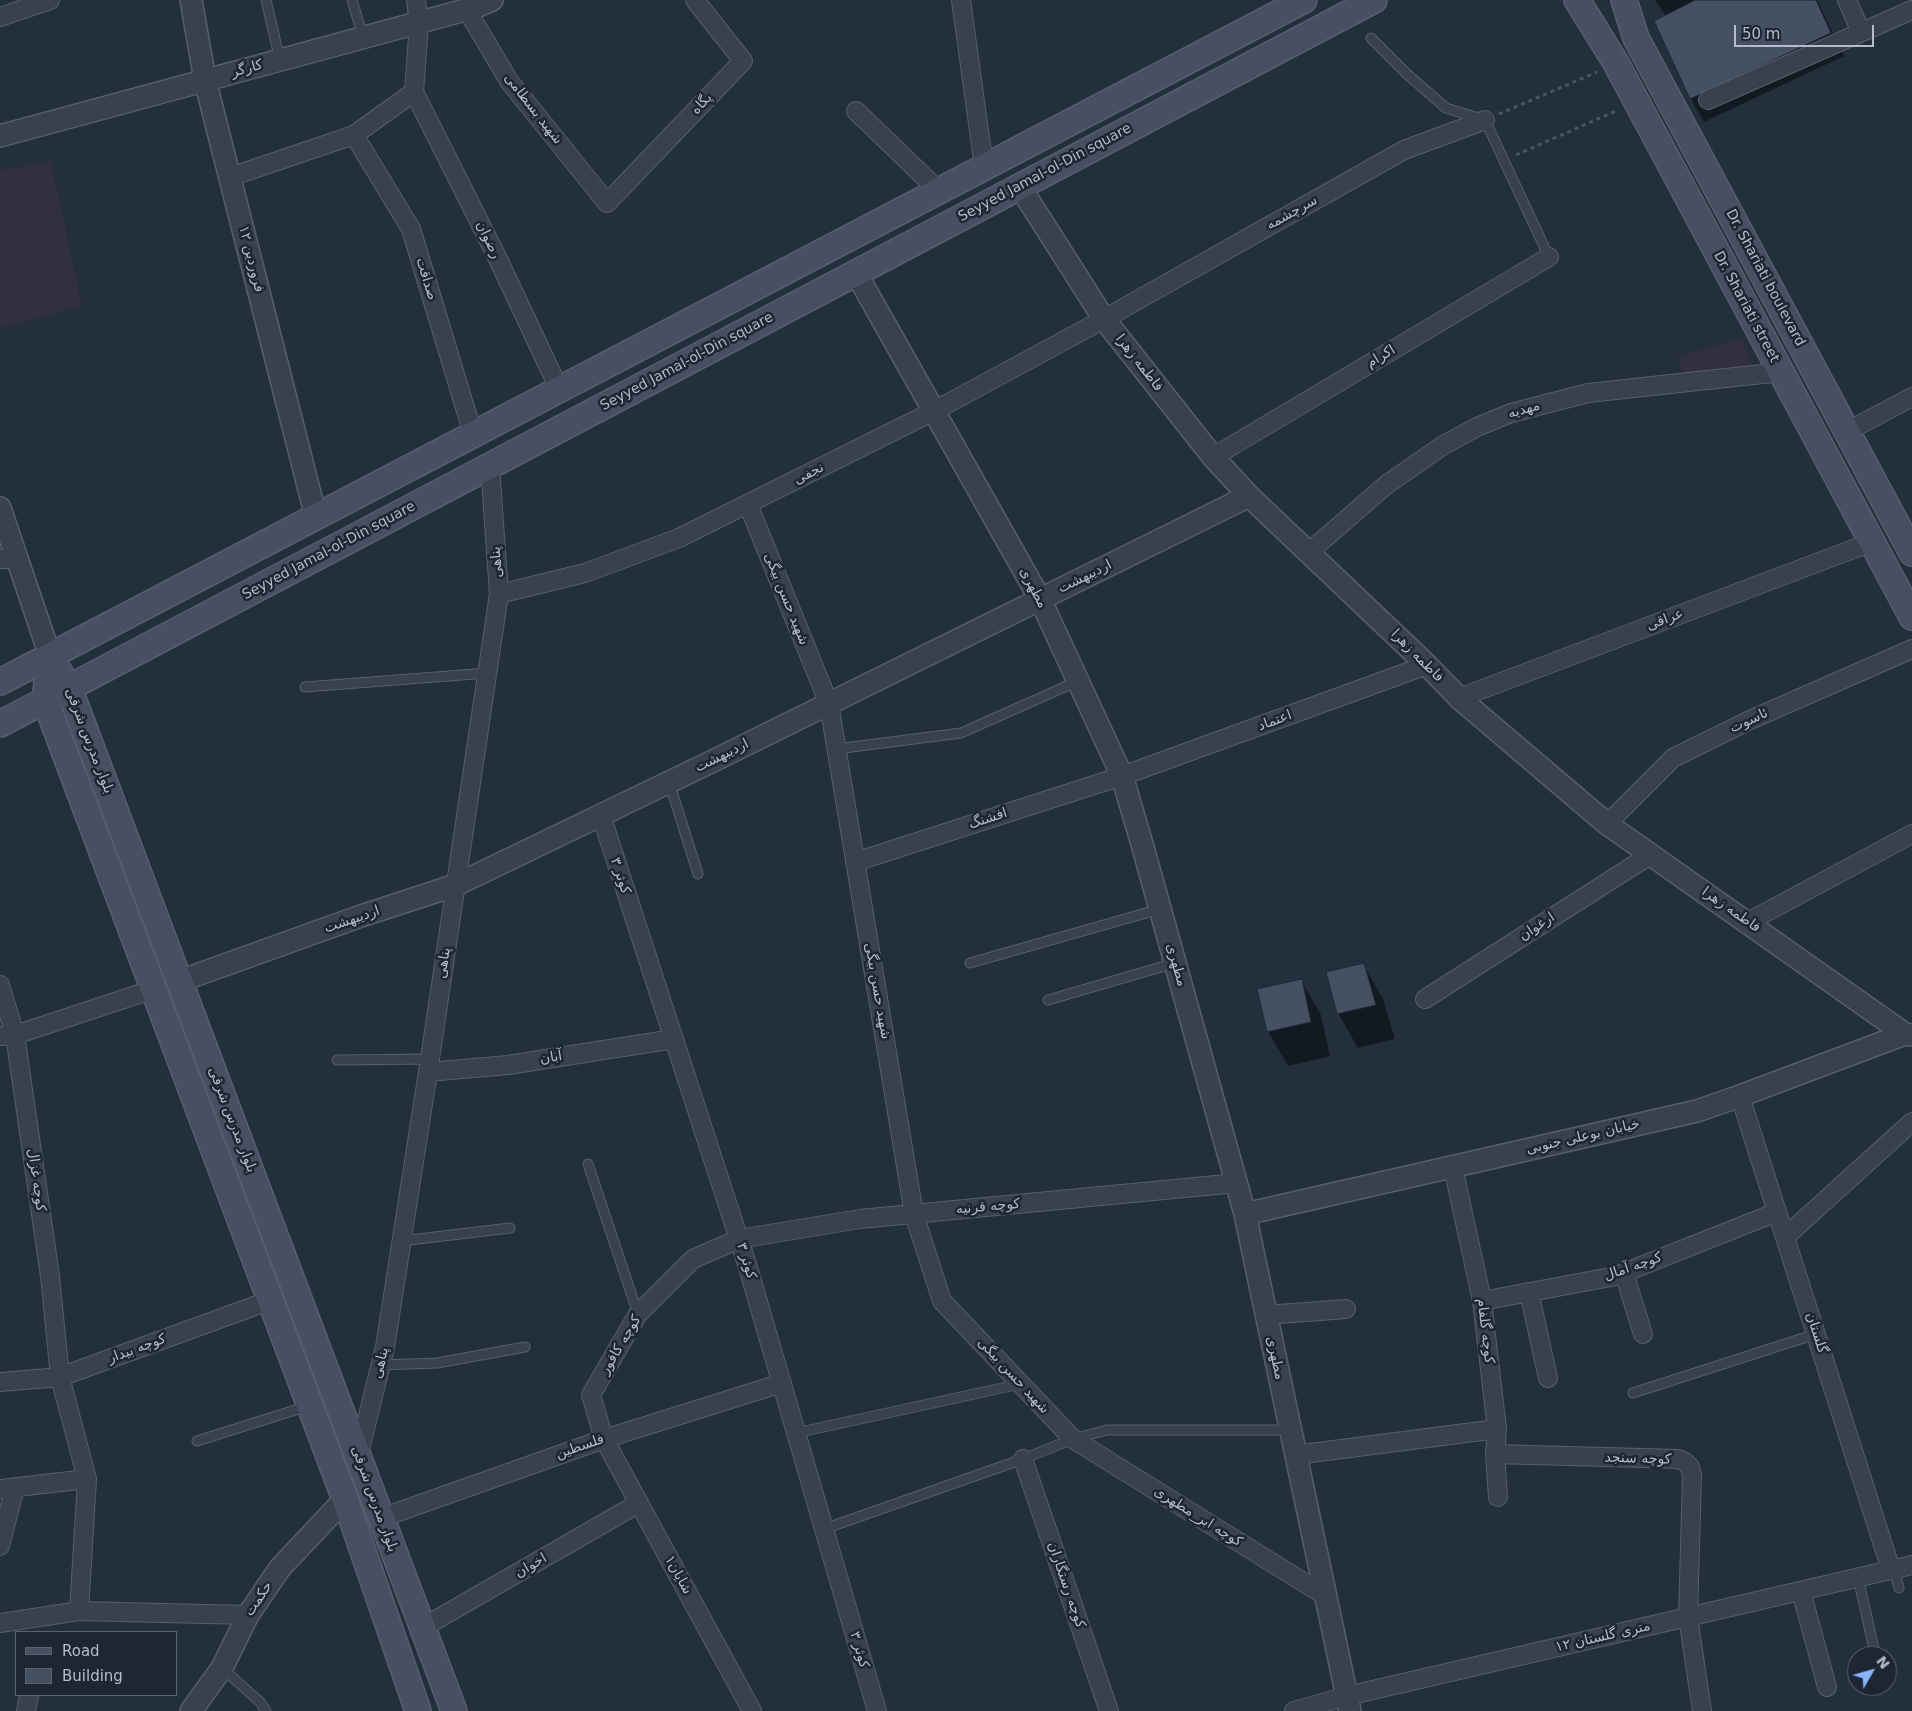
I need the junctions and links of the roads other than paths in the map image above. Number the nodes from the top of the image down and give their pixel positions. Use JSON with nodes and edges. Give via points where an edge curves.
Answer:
{"nodes":[{"id":1,"x":50,"y":0,"type":"edge"},
{"id":2,"x":190,"y":0,"type":"edge"},
{"id":3,"x":266,"y":0,"type":"edge"},
{"id":4,"x":352,"y":0,"type":"edge"},
{"id":5,"x":416,"y":0,"type":"edge"},
{"id":6,"x":492,"y":0,"type":"edge"},
{"id":7,"x":695,"y":0,"type":"edge"},
{"id":8,"x":961,"y":0,"type":"edge"},
{"id":9,"x":1304,"y":0,"type":"edge"},
{"id":10,"x":1374,"y":0,"type":"edge"},
{"id":11,"x":1577,"y":0,"type":"edge"},
{"id":12,"x":1624,"y":0,"type":"edge"},
{"id":13,"x":1847,"y":0,"type":"edge"},
{"id":14,"x":467,"y":10,"type":"junction"},
{"id":15,"x":1912,"y":10,"type":"edge"},
{"id":16,"x":0,"y":16,"type":"edge"},
{"id":17,"x":420,"y":22,"type":"junction"},
{"id":18,"x":1861,"y":32,"type":"junction"},
{"id":19,"x":363,"y":38,"type":"junction"},
{"id":20,"x":1371,"y":38,"type":"dead end"},
{"id":21,"x":280,"y":60,"type":"junction"},
{"id":22,"x":205,"y":80,"type":"junction"},
{"id":23,"x":414,"y":92,"type":"junction"},
{"id":24,"x":1708,"y":100,"type":"dead end"},
{"id":25,"x":856,"y":111,"type":"dead end"},
{"id":26,"x":1486,"y":120,"type":"junction"},
{"id":27,"x":354,"y":135,"type":"junction"},
{"id":28,"x":0,"y":136,"type":"edge"},
{"id":29,"x":984,"y":167,"type":"junction"},
{"id":30,"x":230,"y":177,"type":"junction"},
{"id":31,"x":1020,"y":186,"type":"junction"},
{"id":32,"x":938,"y":191,"type":"junction"},
{"id":33,"x":607,"y":203,"type":"joint"},
{"id":34,"x":1550,"y":257,"type":"joint"},
{"id":35,"x":856,"y":273,"type":"junction"},
{"id":36,"x":1104,"y":319,"type":"junction"},
{"id":37,"x":647,"y":343,"type":"junction"},
{"id":38,"x":1781,"y":372,"type":"junction"},
{"id":39,"x":662,"y":375,"type":"junction"},
{"id":40,"x":559,"y":389,"type":"junction"},
{"id":41,"x":1912,"y":397,"type":"edge"},
{"id":42,"x":934,"y":411,"type":"junction"},
{"id":43,"x":1848,"y":431,"type":"junction"},
{"id":44,"x":473,"y":434,"type":"junction"},
{"id":45,"x":1213,"y":457,"type":"junction"},
{"id":46,"x":490,"y":466,"type":"junction"},
{"id":47,"x":1249,"y":496,"type":"junction"},
{"id":48,"x":748,"y":504,"type":"junction"},
{"id":49,"x":0,"y":508,"type":"edge"},
{"id":50,"x":316,"y":516,"type":"junction"},
{"id":51,"x":1872,"y":542,"type":"junction"},
{"id":52,"x":1309,"y":552,"type":"junction"},
{"id":53,"x":1912,"y":554,"type":"edge"},
{"id":54,"x":9,"y":559,"type":"edge"},
{"id":55,"x":499,"y":594,"type":"junction"},
{"id":56,"x":1040,"y":599,"type":"junction"},
{"id":57,"x":1912,"y":616,"type":"edge"},
{"id":58,"x":1912,"y":649,"type":"edge"},
{"id":59,"x":50,"y":656,"type":"junction"},
{"id":60,"x":1427,"y":665,"type":"junction"},
{"id":61,"x":488,"y":673,"type":"junction"},
{"id":62,"x":0,"y":682,"type":"edge"},
{"id":63,"x":1078,"y":682,"type":"junction"},
{"id":64,"x":305,"y":687,"type":"dead end"},
{"id":65,"x":69,"y":688,"type":"junction"},
{"id":66,"x":1458,"y":698,"type":"junction"},
{"id":67,"x":45,"y":700,"type":"junction"},
{"id":68,"x":828,"y":704,"type":"junction"},
{"id":69,"x":0,"y":724,"type":"edge"},
{"id":70,"x":836,"y":748,"type":"junction"},
{"id":71,"x":1122,"y":776,"type":"junction"},
{"id":72,"x":669,"y":782,"type":"junction"},
{"id":73,"x":601,"y":815,"type":"junction"},
{"id":74,"x":1607,"y":824,"type":"junction"},
{"id":75,"x":1912,"y":834,"type":"edge"},
{"id":76,"x":1650,"y":855,"type":"junction"},
{"id":77,"x":855,"y":862,"type":"junction"},
{"id":78,"x":698,"y":874,"type":"dead end"},
{"id":79,"x":456,"y":885,"type":"junction"},
{"id":80,"x":1161,"y":909,"type":"junction"},
{"id":81,"x":1748,"y":922,"type":"junction"},
{"id":82,"x":970,"y":963,"type":"dead end"},
{"id":83,"x":1176,"y":963,"type":"junction"},
{"id":84,"x":180,"y":981,"type":"junction"},
{"id":85,"x":0,"y":985,"type":"edge"},
{"id":86,"x":154,"y":990,"type":"junction"},
{"id":87,"x":1425,"y":999,"type":"dead end"},
{"id":88,"x":1048,"y":1000,"type":"dead end"},
{"id":89,"x":8,"y":1036,"type":"edge"},
{"id":90,"x":1910,"y":1038,"type":"edge"},
{"id":91,"x":674,"y":1039,"type":"junction"},
{"id":92,"x":336,"y":1060,"type":"dead end"},
{"id":93,"x":429,"y":1065,"type":"junction"},
{"id":94,"x":1740,"y":1096,"type":"junction"},
{"id":95,"x":1912,"y":1122,"type":"edge"},
{"id":96,"x":588,"y":1164,"type":"dead end"},
{"id":97,"x":1453,"y":1167,"type":"junction"},
{"id":98,"x":1237,"y":1184,"type":"junction"},
{"id":99,"x":1777,"y":1212,"type":"junction"},
{"id":100,"x":914,"y":1214,"type":"junction"},
{"id":101,"x":1245,"y":1214,"type":"junction"},
{"id":102,"x":510,"y":1228,"type":"dead end"},
{"id":103,"x":1785,"y":1237,"type":"junction"},
{"id":104,"x":739,"y":1239,"type":"junction"},
{"id":105,"x":402,"y":1241,"type":"junction"},
{"id":106,"x":1624,"y":1273,"type":"junction"},
{"id":107,"x":1528,"y":1292,"type":"junction"},
{"id":108,"x":271,"y":1300,"type":"junction"},
{"id":109,"x":1482,"y":1301,"type":"junction"},
{"id":110,"x":1346,"y":1308,"type":"dead end"},
{"id":111,"x":638,"y":1314,"type":"junction"},
{"id":112,"x":1266,"y":1315,"type":"junction"},
{"id":113,"x":1643,"y":1334,"type":"dead end"},
{"id":114,"x":1816,"y":1334,"type":"junction"},
{"id":115,"x":525,"y":1347,"type":"dead end"},
{"id":116,"x":380,"y":1365,"type":"junction"},
{"id":117,"x":60,"y":1377,"type":"junction"},
{"id":118,"x":1548,"y":1378,"type":"dead end"},
{"id":119,"x":0,"y":1382,"type":"edge"},
{"id":120,"x":782,"y":1384,"type":"junction"},
{"id":121,"x":1020,"y":1384,"type":"junction"},
{"id":122,"x":1633,"y":1393,"type":"dead end"},
{"id":123,"x":310,"y":1405,"type":"junction"},
{"id":124,"x":1496,"y":1429,"type":"junction"},
{"id":125,"x":1290,"y":1430,"type":"junction"},
{"id":126,"x":796,"y":1433,"type":"junction"},
{"id":127,"x":604,"y":1439,"type":"junction"},
{"id":128,"x":1073,"y":1439,"type":"junction"},
{"id":129,"x":197,"y":1441,"type":"dead end"},
{"id":130,"x":1495,"y":1454,"type":"junction"},
{"id":131,"x":1295,"y":1455,"type":"junction"},
{"id":132,"x":358,"y":1457,"type":"junction"},
{"id":133,"x":1023,"y":1459,"type":"junction"},
{"id":134,"x":87,"y":1479,"type":"junction"},
{"id":135,"x":7,"y":1488,"type":"edge"},
{"id":136,"x":1498,"y":1497,"type":"dead end"},
{"id":137,"x":345,"y":1499,"type":"junction"},
{"id":138,"x":639,"y":1504,"type":"junction"},
{"id":139,"x":381,"y":1518,"type":"junction"},
{"id":140,"x":824,"y":1529,"type":"junction"},
{"id":141,"x":0,"y":1546,"type":"edge"},
{"id":142,"x":1912,"y":1565,"type":"edge"},
{"id":143,"x":1893,"y":1569,"type":"junction"},
{"id":144,"x":1858,"y":1577,"type":"junction"},
{"id":145,"x":1900,"y":1588,"type":"dead end"},
{"id":146,"x":1801,"y":1591,"type":"junction"},
{"id":147,"x":1324,"y":1595,"type":"junction"},
{"id":148,"x":79,"y":1610,"type":"junction"},
{"id":149,"x":248,"y":1615,"type":"junction"},
{"id":150,"x":1688,"y":1617,"type":"junction"},
{"id":151,"x":0,"y":1623,"type":"edge"},
{"id":152,"x":41,"y":1624,"type":"edge"},
{"id":153,"x":422,"y":1628,"type":"junction"},
{"id":154,"x":1873,"y":1646,"type":"edge"},
{"id":155,"x":222,"y":1668,"type":"junction"},
{"id":156,"x":1827,"y":1687,"type":"dead end"},
{"id":157,"x":29,"y":1696,"type":"edge"},
{"id":158,"x":1348,"y":1704,"type":"edge"},
{"id":159,"x":26,"y":1711,"type":"edge"},
{"id":160,"x":191,"y":1711,"type":"edge"},
{"id":161,"x":266,"y":1711,"type":"edge"},
{"id":162,"x":418,"y":1711,"type":"edge"},
{"id":163,"x":454,"y":1711,"type":"edge"},
{"id":164,"x":752,"y":1711,"type":"edge"},
{"id":165,"x":877,"y":1711,"type":"edge"},
{"id":166,"x":1109,"y":1711,"type":"edge"},
{"id":167,"x":1294,"y":1711,"type":"edge"},
{"id":168,"x":1702,"y":1711,"type":"edge"}],
"edges":[{"from":1,"to":16,"type":"street"},
{"from":2,"to":22,"type":"street","name":"۱۲ فروردین"},
{"from":3,"to":21,"type":"lane"},
{"from":4,"to":19,"type":"lane"},
{"from":5,"to":17,"type":"street"},
{"from":6,"to":14,"type":"street","name":"کارگر"},
{"from":7,"to":33,"type":"street","name":"پگاه","via":[[743,62]]},
{"from":8,"to":29,"type":"street"},
{"from":9,"to":29,"type":"main road"},
{"from":10,"to":31,"type":"main road","name":"Seyyed Jamal-ol-Din square"},
{"from":11,"to":38,"type":"main road","name":"Dr. Shariati street","via":[[1616,63]]},
{"from":12,"to":43,"type":"main road","name":"Dr. Shariati boulevard","via":[[1636,38]]},
{"from":13,"to":18,"type":"street"},
{"from":14,"to":17,"type":"street","name":"کارگر"},
{"from":14,"to":33,"type":"street","name":"شهید بسطامی","via":[[509,81]]},
{"from":15,"to":18,"type":"street"},
{"from":17,"to":19,"type":"street","name":"کارگر"},
{"from":17,"to":23,"type":"street"},
{"from":18,"to":24,"type":"street"},
{"from":19,"to":21,"type":"street","name":"کارگر"},
{"from":20,"to":26,"type":"lane","via":[[1446,108]]},
{"from":21,"to":22,"type":"street","name":"کارگر"},
{"from":22,"to":28,"type":"street","name":"کارگر"},
{"from":22,"to":30,"type":"street","name":"۱۲ فروردین"},
{"from":23,"to":27,"type":"street"},
{"from":23,"to":40,"type":"street","name":"رضوان"},
{"from":25,"to":32,"type":"street"},
{"from":26,"to":34,"type":"lane"},
{"from":26,"to":36,"type":"street","name":"سرچشمه","via":[[1404,150]]},
{"from":27,"to":30,"type":"street"},
{"from":27,"to":44,"type":"street","name":"صداقت","via":[[411,229]]},
{"from":29,"to":32,"type":"main road"},
{"from":30,"to":50,"type":"street","name":"۱۲ فروردین"},
{"from":31,"to":35,"type":"main road","name":"Seyyed Jamal-ol-Din square"},
{"from":31,"to":36,"type":"street","name":"فاطمه زهرا"},
{"from":32,"to":37,"type":"main road"},
{"from":34,"to":45,"type":"street","name":"اکرام"},
{"from":35,"to":39,"type":"main road","name":"Seyyed Jamal-ol-Din square"},
{"from":35,"to":42,"type":"street","name":"مطهری"},
{"from":36,"to":42,"type":"street","name":"نجفی"},
{"from":36,"to":45,"type":"street","name":"فاطمه زهرا"},
{"from":37,"to":39,"type":"main road"},
{"from":37,"to":40,"type":"main road"},
{"from":38,"to":51,"type":"main road","name":"Dr. Shariati street"},
{"from":38,"to":52,"type":"street","name":"مهدیه","via":[[1588,393],[1511,413],[1442,446],[1386,485]]},
{"from":39,"to":46,"type":"main road","name":"Seyyed Jamal-ol-Din square"},
{"from":40,"to":44,"type":"main road"},
{"from":41,"to":43,"type":"street"},
{"from":42,"to":48,"type":"street","name":"نجفی"},
{"from":42,"to":56,"type":"street","name":"مطهری"},
{"from":43,"to":53,"type":"main road","name":"Dr. Shariati boulevard"},
{"from":44,"to":50,"type":"main road"},
{"from":45,"to":47,"type":"street","name":"فاطمه زهرا"},
{"from":46,"to":55,"type":"street","name":"پناهی"},
{"from":46,"to":65,"type":"main road","name":"Seyyed Jamal-ol-Din square"},
{"from":47,"to":52,"type":"street","name":"فاطمه زهرا"},
{"from":47,"to":56,"type":"street","name":"اردیبهشت"},
{"from":48,"to":55,"type":"street","name":"نجفی","via":[[679,538],[585,573]]},
{"from":48,"to":68,"type":"street","name":"شهید حسن بیگی"},
{"from":49,"to":54,"type":"street"},
{"from":50,"to":59,"type":"main road"},
{"from":51,"to":57,"type":"main road","name":"Dr. Shariati street"},
{"from":51,"to":66,"type":"street","name":"عراقی"},
{"from":52,"to":60,"type":"street","name":"فاطمه زهرا"},
{"from":54,"to":59,"type":"street"},
{"from":55,"to":61,"type":"street","name":"پناهی"},
{"from":56,"to":63,"type":"street","name":"مطهری"},
{"from":56,"to":68,"type":"street","name":"اردیبهشت"},
{"from":58,"to":74,"type":"street","name":"ئاسوت","via":[[1672,758]]},
{"from":59,"to":62,"type":"main road"},
{"from":59,"to":65,"type":"main road","name":"بلوار مدرس شرقی"},
{"from":59,"to":67,"type":"main road","name":"بلوار مدرس شرقی"},
{"from":60,"to":66,"type":"street","name":"فاطمه زهرا"},
{"from":60,"to":71,"type":"street","name":"اعتماد"},
{"from":61,"to":64,"type":"lane"},
{"from":61,"to":79,"type":"street","name":"پناهی"},
{"from":63,"to":70,"type":"lane","via":[[961,733]]},
{"from":63,"to":71,"type":"street","name":"مطهری"},
{"from":65,"to":67,"type":"main road","name":"Seyyed Jamal-ol-Din square"},
{"from":65,"to":84,"type":"main road","name":"بلوار مدرس شرقی"},
{"from":66,"to":74,"type":"street","name":"فاطمه زهرا"},
{"from":67,"to":69,"type":"main road","name":"Seyyed Jamal-ol-Din square"},
{"from":67,"to":86,"type":"main road","name":"بلوار مدرس شرقی"},
{"from":68,"to":70,"type":"street","name":"شهید حسن بیگی"},
{"from":68,"to":72,"type":"street","name":"اردیبهشت"},
{"from":70,"to":77,"type":"street","name":"شهید حسن بیگی"},
{"from":71,"to":77,"type":"street","name":"افشنگ"},
{"from":71,"to":80,"type":"street","name":"مطهری"},
{"from":72,"to":73,"type":"street","name":"اردیبهشت"},
{"from":72,"to":78,"type":"lane"},
{"from":73,"to":79,"type":"street","name":"اردیبهشت"},
{"from":73,"to":91,"type":"street","name":"کوثر ۳"},
{"from":74,"to":76,"type":"street","name":"فاطمه زهرا"},
{"from":75,"to":81,"type":"street"},
{"from":76,"to":81,"type":"street","name":"فاطمه زهرا"},
{"from":76,"to":87,"type":"street","name":"ارغوان"},
{"from":77,"to":100,"type":"street","name":"شهید حسن بیگی"},
{"from":79,"to":84,"type":"street","name":"اردیبهشت"},
{"from":79,"to":93,"type":"street","name":"پناهی"},
{"from":80,"to":82,"type":"lane"},
{"from":80,"to":83,"type":"street","name":"مطهری"},
{"from":81,"to":90,"type":"street","name":"فاطمه زهرا"},
{"from":83,"to":88,"type":"lane"},
{"from":83,"to":98,"type":"street","name":"مطهری"},
{"from":84,"to":86,"type":"main road"},
{"from":84,"to":132,"type":"main road","name":"بلوار مدرس شرقی"},
{"from":85,"to":89,"type":"street","name":"کوچه غزال"},
{"from":86,"to":89,"type":"street"},
{"from":86,"to":108,"type":"main road","name":"بلوار مدرس شرقی"},
{"from":89,"to":117,"type":"street","name":"کوچه غزال","via":[[50,1276]]},
{"from":90,"to":94,"type":"street","name":"خیابان بوعلی جنوبی"},
{"from":91,"to":93,"type":"street","name":"آبان","via":[[508,1065]]},
{"from":91,"to":104,"type":"street","name":"کوثر ۳"},
{"from":92,"to":93,"type":"lane"},
{"from":93,"to":105,"type":"street","name":"پناهی"},
{"from":94,"to":97,"type":"street","name":"خیابان بوعلی جنوبی","via":[[1697,1111]]},
{"from":94,"to":99,"type":"street","name":"گلستان"},
{"from":95,"to":103,"type":"street"},
{"from":96,"to":111,"type":"lane"},
{"from":97,"to":101,"type":"street","name":"خیابان بوعلی جنوبی"},
{"from":97,"to":109,"type":"street","name":"کوچه گلفام"},
{"from":98,"to":100,"type":"street","name":"کوچه قرنیه"},
{"from":98,"to":101,"type":"street","name":"مطهری"},
{"from":99,"to":103,"type":"street","name":"گلستان"},
{"from":99,"to":106,"type":"street","name":"کوچه آمال"},
{"from":100,"to":104,"type":"street","name":"کوچه قرنیه","via":[[860,1219]]},
{"from":100,"to":121,"type":"street","name":"شهید حسن بیگی","via":[[942,1301]]},
{"from":101,"to":112,"type":"street","name":"مطهری"},
{"from":102,"to":105,"type":"lane"},
{"from":103,"to":114,"type":"street","name":"گلستان"},
{"from":104,"to":111,"type":"street","name":"کوچه کافور","via":[[693,1259]]},
{"from":104,"to":120,"type":"street","name":"کوثر ۳"},
{"from":105,"to":116,"type":"street","name":"پناهی"},
{"from":106,"to":107,"type":"street","name":"کوچه آمال"},
{"from":106,"to":113,"type":"street"},
{"from":107,"to":109,"type":"street","name":"کوچه آمال"},
{"from":107,"to":118,"type":"street"},
{"from":108,"to":117,"type":"street","name":"کوچه بیدار"},
{"from":108,"to":123,"type":"main road","name":"بلوار مدرس شرقی"},
{"from":109,"to":124,"type":"street","name":"کوچه گلفام"},
{"from":110,"to":112,"type":"street"},
{"from":111,"to":127,"type":"street","name":"کوچه کافور","via":[[591,1395]]},
{"from":112,"to":125,"type":"street","name":"مطهری"},
{"from":114,"to":122,"type":"lane"},
{"from":114,"to":143,"type":"street","name":"گلستان"},
{"from":115,"to":116,"type":"lane","via":[[437,1363]]},
{"from":116,"to":132,"type":"street","name":"پناهی"},
{"from":117,"to":119,"type":"street","name":"کوچه بیدار"},
{"from":117,"to":134,"type":"street","name":"کوچه غزال"},
{"from":120,"to":126,"type":"street","name":"کوثر ۳"},
{"from":120,"to":127,"type":"street","name":"فلسطین"},
{"from":121,"to":126,"type":"lane"},
{"from":121,"to":128,"type":"street","name":"شهید حسن بیگی"},
{"from":123,"to":129,"type":"lane"},
{"from":123,"to":137,"type":"main road","name":"بلوار مدرس شرقی"},
{"from":124,"to":130,"type":"street","name":"کوچه گلفام"},
{"from":124,"to":131,"type":"street"},
{"from":125,"to":128,"type":"lane","via":[[1107,1430]]},
{"from":125,"to":131,"type":"street","name":"مطهری"},
{"from":126,"to":140,"type":"street","name":"کوثر ۳"},
{"from":127,"to":138,"type":"street","name":"شایان۱"},
{"from":127,"to":139,"type":"street","name":"فلسطین"},
{"from":128,"to":133,"type":"lane"},
{"from":128,"to":147,"type":"street","name":"کوچه ابر_مطهری"},
{"from":130,"to":136,"type":"street","name":"کوچه گلفام"},
{"from":130,"to":150,"type":"street","name":"کوچه سنجد","via":[[1678,1459],[1686,1462],[1692,1476]]},
{"from":131,"to":147,"type":"street","name":"مطهری"},
{"from":132,"to":139,"type":"main road","name":"بلوار مدرس شرقی"},
{"from":133,"to":140,"type":"lane"},
{"from":133,"to":166,"type":"street","name":"کوچه رستگاران"},
{"from":134,"to":135,"type":"street"},
{"from":134,"to":148,"type":"street","name":"کوچه غزال"},
{"from":135,"to":141,"type":"street"},
{"from":137,"to":149,"type":"street","name":"حکمت","via":[[280,1568]]},
{"from":137,"to":162,"type":"main road","name":"بلوار مدرس شرقی"},
{"from":138,"to":153,"type":"street","name":"اخوان"},
{"from":138,"to":164,"type":"street","name":"شایان۱"},
{"from":139,"to":153,"type":"main road","name":"بلوار مدرس شرقی"},
{"from":140,"to":165,"type":"street","name":"کوثر ۳"},
{"from":142,"to":143,"type":"street","name":"۱۲ متری گلستان"},
{"from":143,"to":144,"type":"street","name":"۱۲ متری گلستان"},
{"from":143,"to":145,"type":"lane"},
{"from":144,"to":146,"type":"street","name":"۱۲ متری گلستان"},
{"from":144,"to":154,"type":"lane"},
{"from":146,"to":150,"type":"street","name":"۱۲ متری گلستان"},
{"from":146,"to":156,"type":"street"},
{"from":147,"to":158,"type":"street","name":"مطهری"},
{"from":148,"to":149,"type":"street"},
{"from":148,"to":152,"type":"street"},
{"from":149,"to":155,"type":"street","name":"حکمت"},
{"from":150,"to":158,"type":"street","name":"۱۲ متری گلستان"},
{"from":150,"to":168,"type":"street"},
{"from":151,"to":152,"type":"street"},
{"from":153,"to":163,"type":"main road","name":"بلوار مدرس شرقی"},
{"from":155,"to":160,"type":"street","name":"حکمت"},
{"from":155,"to":161,"type":"lane"},
{"from":157,"to":159,"type":"street"},
{"from":158,"to":167,"type":"street","name":"۱۲ متری گلستان"}]}
